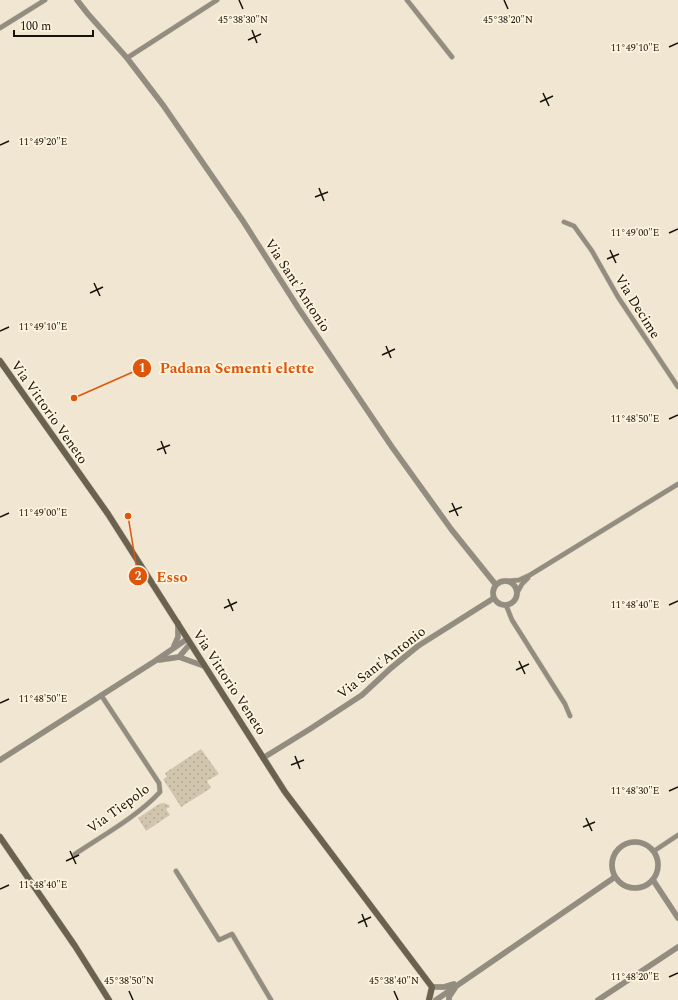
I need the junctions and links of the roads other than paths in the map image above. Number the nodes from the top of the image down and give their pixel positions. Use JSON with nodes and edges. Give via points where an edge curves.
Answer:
{"nodes":[{"id":1,"x":43,"y":0,"type":"edge"},
{"id":2,"x":77,"y":0,"type":"edge"},
{"id":3,"x":216,"y":0,"type":"edge"},
{"id":4,"x":407,"y":0,"type":"edge"},
{"id":5,"x":0,"y":28,"type":"edge"},
{"id":6,"x":452,"y":57,"type":"dead end"},
{"id":7,"x":127,"y":58,"type":"junction"},
{"id":8,"x":564,"y":222,"type":"dead end"},
{"id":9,"x":0,"y":361,"type":"edge"},
{"id":10,"x":678,"y":387,"type":"edge"},
{"id":11,"x":678,"y":484,"type":"edge"},
{"id":12,"x":530,"y":575,"type":"junction"},
{"id":13,"x":507,"y":581,"type":"junction"},
{"id":14,"x":496,"y":584,"type":"junction"},
{"id":15,"x":517,"y":593,"type":"junction"},
{"id":16,"x":494,"y":598,"type":"junction"},
{"id":17,"x":506,"y":605,"type":"junction"},
{"id":18,"x":178,"y":622,"type":"junction"},
{"id":19,"x":189,"y":641,"type":"junction"},
{"id":20,"x":174,"y":646,"type":"junction"},
{"id":21,"x":179,"y":657,"type":"junction"},
{"id":22,"x":155,"y":661,"type":"junction"},
{"id":23,"x":204,"y":666,"type":"junction"},
{"id":24,"x":101,"y":695,"type":"junction"},
{"id":25,"x":570,"y":716,"type":"dead end"},
{"id":26,"x":263,"y":758,"type":"junction"},
{"id":27,"x":0,"y":760,"type":"edge"},
{"id":28,"x":678,"y":835,"type":"edge"},
{"id":29,"x":0,"y":837,"type":"edge"},
{"id":30,"x":654,"y":851,"type":"junction"},
{"id":31,"x":75,"y":854,"type":"dead end"},
{"id":32,"x":176,"y":871,"type":"dead end"},
{"id":33,"x":615,"y":877,"type":"junction"},
{"id":34,"x":653,"y":880,"type":"junction"},
{"id":35,"x":678,"y":918,"type":"edge"},
{"id":36,"x":678,"y":947,"type":"edge"},
{"id":37,"x":459,"y":983,"type":"junction"},
{"id":38,"x":432,"y":987,"type":"junction"},
{"id":39,"x":109,"y":1000,"type":"edge"},
{"id":40,"x":271,"y":1000,"type":"edge"},
{"id":41,"x":429,"y":1000,"type":"edge"},
{"id":42,"x":436,"y":1000,"type":"edge"},
{"id":43,"x":449,"y":1000,"type":"edge"},
{"id":44,"x":598,"y":1000,"type":"edge"}],
"edges":[{"from":1,"to":5,"type":"street"},
{"from":2,"to":7,"type":"street","name":"Via Sant'Antonio"},
{"from":3,"to":7,"type":"street"},
{"from":4,"to":6,"type":"street"},
{"from":7,"to":14,"type":"street","name":"Via Sant'Antonio","via":[[163,105],[243,221],[298,309],[392,447],[451,529]]},
{"from":8,"to":10,"type":"street","name":"Via Decime","via":[[574,226],[592,251],[618,297]]},
{"from":9,"to":18,"type":"main road","name":"Via Vittorio Veneto","via":[[108,514]]},
{"from":11,"to":12,"type":"street"},
{"from":12,"to":13,"type":"street","via":[[519,580]]},
{"from":12,"to":15,"type":"street"},
{"from":13,"to":14,"type":"street"},
{"from":13,"to":15,"type":"street","via":[[513,584]]},
{"from":14,"to":16,"type":"street","via":[[493,590]]},
{"from":15,"to":17,"type":"street","via":[[513,602]]},
{"from":16,"to":17,"type":"street"},
{"from":16,"to":26,"type":"street","name":"Via Sant'Antonio","via":[[418,646],[362,695]]},
{"from":17,"to":25,"type":"street","via":[[512,620]]},
{"from":18,"to":19,"type":"main road","name":"Via Vittorio Veneto"},
{"from":18,"to":20,"type":"street","via":[[178,638]]},
{"from":19,"to":20,"type":"street"},
{"from":19,"to":21,"type":"street"},
{"from":19,"to":23,"type":"main road","name":"Via Vittorio Veneto"},
{"from":20,"to":22,"type":"street"},
{"from":21,"to":22,"type":"street"},
{"from":21,"to":23,"type":"street"},
{"from":22,"to":24,"type":"street"},
{"from":23,"to":26,"type":"main road","name":"Via Vittorio Veneto"},
{"from":24,"to":27,"type":"street"},
{"from":24,"to":31,"type":"street","name":"Via Tiepolo","via":[[159,783],[160,792],[133,815]]},
{"from":26,"to":38,"type":"main road","name":"Via Vittorio Veneto","via":[[284,792]]},
{"from":28,"to":30,"type":"street"},
{"from":29,"to":39,"type":"main road"},
{"from":30,"to":33,"type":"street","via":[[642,842],[634,841],[621,846],[613,857]]},
{"from":30,"to":34,"type":"street","via":[[659,866]]},
{"from":32,"to":40,"type":"street","via":[[219,940],[232,934]]},
{"from":33,"to":34,"type":"street","via":[[620,883],[634,888],[641,888]]},
{"from":33,"to":37,"type":"street"},
{"from":34,"to":35,"type":"street"},
{"from":36,"to":44,"type":"street"},
{"from":37,"to":38,"type":"street"},
{"from":37,"to":42,"type":"street"},
{"from":37,"to":43,"type":"street"},
{"from":38,"to":41,"type":"main road"}]}
